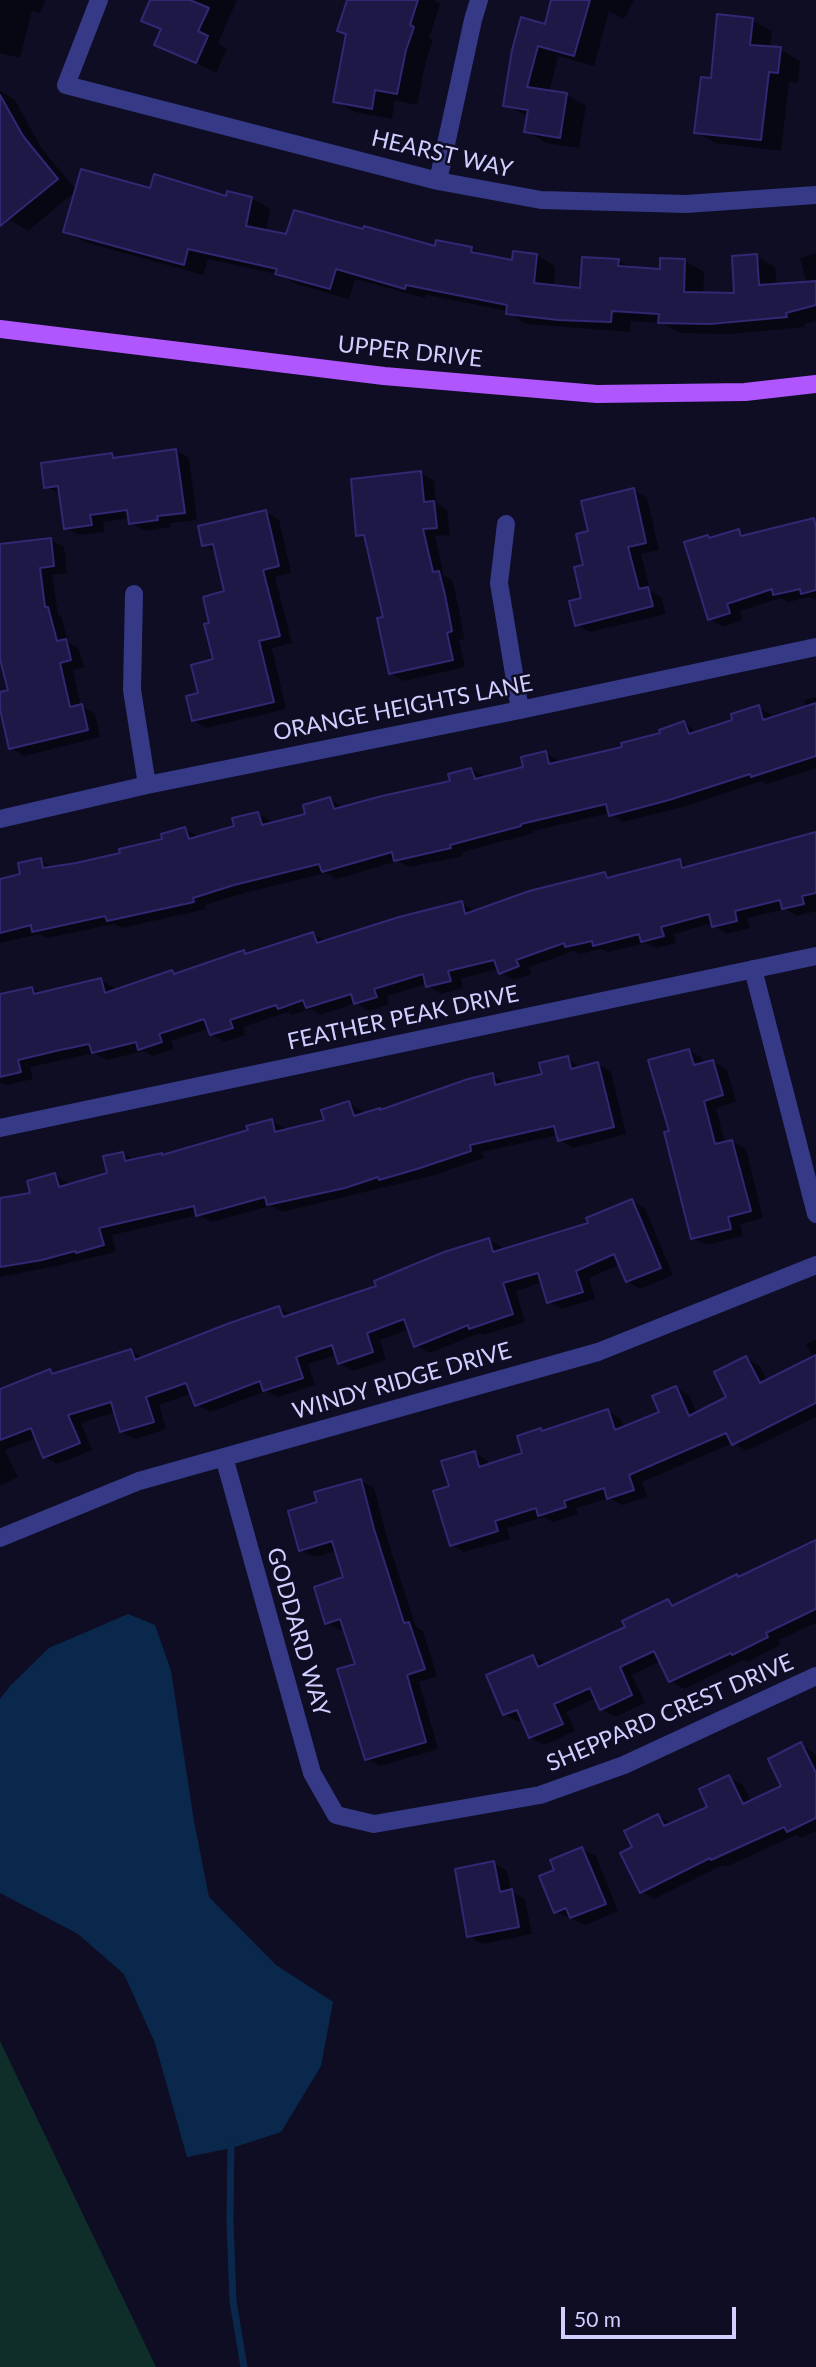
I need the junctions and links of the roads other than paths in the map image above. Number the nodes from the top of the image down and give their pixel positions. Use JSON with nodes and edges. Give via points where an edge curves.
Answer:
{"nodes":[{"id":1,"x":99,"y":0,"type":"edge"},
{"id":2,"x":479,"y":0,"type":"edge"},
{"id":3,"x":438,"y":181,"type":"junction"},
{"id":4,"x":816,"y":195,"type":"edge"},
{"id":5,"x":0,"y":329,"type":"edge"},
{"id":6,"x":816,"y":384,"type":"edge"},
{"id":7,"x":506,"y":524,"type":"dead end"},
{"id":8,"x":134,"y":594,"type":"dead end"},
{"id":9,"x":816,"y":647,"type":"edge"},
{"id":10,"x":520,"y":710,"type":"junction"},
{"id":11,"x":147,"y":785,"type":"junction"},
{"id":12,"x":0,"y":819,"type":"edge"},
{"id":13,"x":816,"y":956,"type":"edge"},
{"id":14,"x":753,"y":969,"type":"junction"},
{"id":15,"x":0,"y":1128,"type":"edge"},
{"id":16,"x":816,"y":1214,"type":"edge"},
{"id":17,"x":816,"y":1265,"type":"edge"},
{"id":18,"x":224,"y":1457,"type":"junction"},
{"id":19,"x":0,"y":1538,"type":"edge"},
{"id":20,"x":816,"y":1676,"type":"edge"},
{"id":21,"x":336,"y":1815,"type":"joint"}],
"edges":[{"from":1,"to":3,"type":"street","name":"HEARST WAY","via":[[66,85]]},
{"from":2,"to":3,"type":"street"},
{"from":3,"to":4,"type":"street","name":"HEARST WAY","via":[[541,200],[687,204]]},
{"from":5,"to":6,"type":"main road","name":"UPPER DRIVE","via":[[384,376],[597,394],[745,392]]},
{"from":7,"to":10,"type":"street","via":[[499,583]]},
{"from":8,"to":11,"type":"street","via":[[132,690]]},
{"from":9,"to":10,"type":"street","name":"ORANGE HEIGHTS LANE"},
{"from":10,"to":11,"type":"street","name":"ORANGE HEIGHTS LANE"},
{"from":11,"to":12,"type":"street","name":"ORANGE HEIGHTS LANE"},
{"from":13,"to":14,"type":"street","name":"FEATHER PEAK DRIVE"},
{"from":14,"to":15,"type":"street","name":"FEATHER PEAK DRIVE"},
{"from":14,"to":16,"type":"street"},
{"from":17,"to":18,"type":"street","name":"WINDY RIDGE DRIVE","via":[[597,1352]]},
{"from":18,"to":19,"type":"street","name":"WINDY RIDGE DRIVE","via":[[139,1480]]},
{"from":18,"to":21,"type":"street","name":"GODDARD WAY","via":[[312,1773]]},
{"from":20,"to":21,"type":"street","name":"SHEPPARD CREST DRIVE","via":[[624,1765],[540,1795],[374,1824]]}]}
